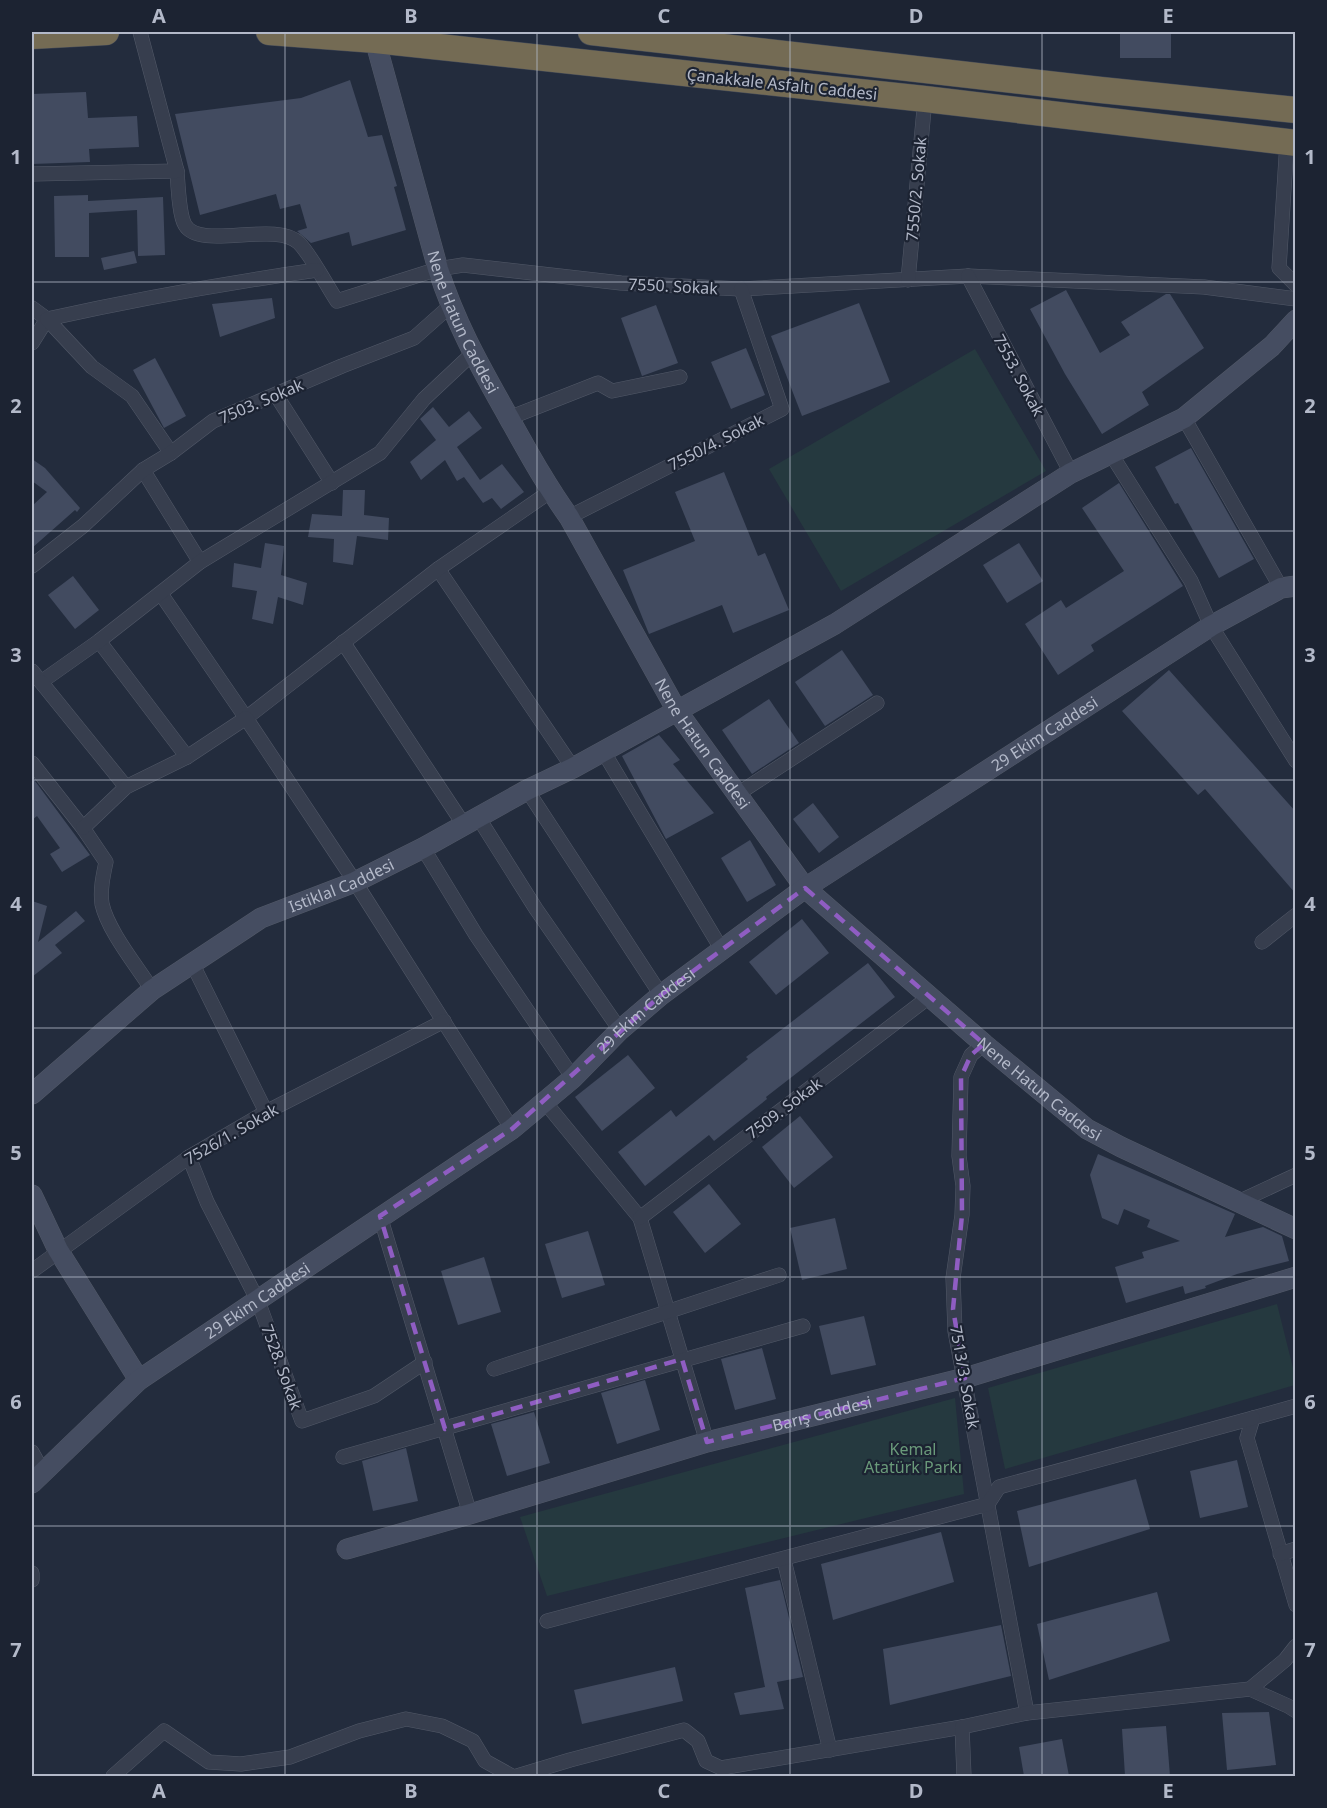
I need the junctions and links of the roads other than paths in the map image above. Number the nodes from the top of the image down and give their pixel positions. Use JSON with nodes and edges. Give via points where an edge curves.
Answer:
{"nodes":[{"id":1,"x":106,"y":32,"type":"edge"},
{"id":2,"x":140,"y":32,"type":"edge"},
{"id":3,"x":269,"y":32,"type":"edge"},
{"id":4,"x":591,"y":32,"type":"edge"},
{"id":5,"x":32,"y":36,"type":"edge"},
{"id":6,"x":375,"y":40,"type":"junction"},
{"id":7,"x":924,"y":99,"type":"junction"},
{"id":8,"x":1296,"y":110,"type":"edge"},
{"id":9,"x":1291,"y":142,"type":"edge"},
{"id":10,"x":177,"y":171,"type":"junction"},
{"id":11,"x":32,"y":174,"type":"edge"},
{"id":12,"x":438,"y":269,"type":"junction"},
{"id":13,"x":317,"y":270,"type":"junction"},
{"id":14,"x":968,"y":276,"type":"junction"},
{"id":15,"x":908,"y":280,"type":"junction"},
{"id":16,"x":1296,"y":285,"type":"edge"},
{"id":17,"x":741,"y":289,"type":"junction"},
{"id":18,"x":1296,"y":299,"type":"edge"},
{"id":19,"x":450,"y":306,"type":"junction"},
{"id":20,"x":32,"y":308,"type":"edge"},
{"id":21,"x":47,"y":319,"type":"junction"},
{"id":22,"x":1296,"y":320,"type":"edge"},
{"id":23,"x":32,"y":342,"type":"edge"},
{"id":24,"x":473,"y":353,"type":"junction"},
{"id":25,"x":680,"y":377,"type":"dead end"},
{"id":26,"x":276,"y":395,"type":"junction"},
{"id":27,"x":509,"y":418,"type":"junction"},
{"id":28,"x":1184,"y":418,"type":"junction"},
{"id":29,"x":171,"y":453,"type":"junction"},
{"id":30,"x":1111,"y":454,"type":"junction"},
{"id":31,"x":143,"y":470,"type":"junction"},
{"id":32,"x":1071,"y":473,"type":"junction"},
{"id":33,"x":332,"y":483,"type":"junction"},
{"id":34,"x":551,"y":491,"type":"junction"},
{"id":35,"x":569,"y":516,"type":"junction"},
{"id":36,"x":200,"y":562,"type":"junction"},
{"id":37,"x":32,"y":566,"type":"edge"},
{"id":38,"x":438,"y":569,"type":"junction"},
{"id":39,"x":1288,"y":587,"type":"edge"},
{"id":40,"x":161,"y":594,"type":"junction"},
{"id":41,"x":1211,"y":626,"type":"junction"},
{"id":42,"x":99,"y":641,"type":"junction"},
{"id":43,"x":343,"y":642,"type":"junction"},
{"id":44,"x":36,"y":677,"type":"edge"},
{"id":45,"x":878,"y":703,"type":"dead end"},
{"id":46,"x":677,"y":711,"type":"junction"},
{"id":47,"x":246,"y":718,"type":"junction"},
{"id":48,"x":603,"y":751,"type":"junction"},
{"id":49,"x":187,"y":757,"type":"junction"},
{"id":50,"x":1296,"y":762,"type":"edge"},
{"id":51,"x":32,"y":763,"type":"edge"},
{"id":52,"x":573,"y":768,"type":"junction"},
{"id":53,"x":126,"y":787,"type":"junction"},
{"id":54,"x":527,"y":790,"type":"junction"},
{"id":55,"x":736,"y":795,"type":"junction"},
{"id":56,"x":471,"y":821,"type":"junction"},
{"id":57,"x":83,"y":828,"type":"junction"},
{"id":58,"x":423,"y":848,"type":"junction"},
{"id":59,"x":356,"y":882,"type":"junction"},
{"id":60,"x":805,"y":888,"type":"junction"},
{"id":61,"x":1296,"y":915,"type":"edge"},
{"id":62,"x":1262,"y":942,"type":"dead end"},
{"id":63,"x":722,"y":950,"type":"junction"},
{"id":64,"x":192,"y":963,"type":"junction"},
{"id":65,"x":152,"y":990,"type":"junction"},
{"id":66,"x":661,"y":995,"type":"junction"},
{"id":67,"x":929,"y":997,"type":"junction"},
{"id":68,"x":444,"y":1021,"type":"junction"},
{"id":69,"x":620,"y":1030,"type":"junction"},
{"id":70,"x":984,"y":1044,"type":"junction"},
{"id":71,"x":573,"y":1078,"type":"junction"},
{"id":72,"x":34,"y":1088,"type":"edge"},
{"id":73,"x":544,"y":1101,"type":"junction"},
{"id":74,"x":266,"y":1112,"type":"junction"},
{"id":75,"x":512,"y":1129,"type":"junction"},
{"id":76,"x":189,"y":1157,"type":"junction"},
{"id":77,"x":1296,"y":1175,"type":"edge"},
{"id":78,"x":32,"y":1195,"type":"edge"},
{"id":79,"x":1238,"y":1202,"type":"junction"},
{"id":80,"x":380,"y":1216,"type":"junction"},
{"id":81,"x":640,"y":1218,"type":"junction"},
{"id":82,"x":1296,"y":1229,"type":"edge"},
{"id":83,"x":58,"y":1250,"type":"junction"},
{"id":84,"x":32,"y":1271,"type":"edge"},
{"id":85,"x":779,"y":1275,"type":"dead end"},
{"id":86,"x":1296,"y":1277,"type":"edge"},
{"id":87,"x":258,"y":1301,"type":"junction"},
{"id":88,"x":668,"y":1313,"type":"junction"},
{"id":89,"x":803,"y":1326,"type":"dead end"},
{"id":90,"x":682,"y":1359,"type":"junction"},
{"id":91,"x":425,"y":1362,"type":"junction"},
{"id":92,"x":494,"y":1369,"type":"dead end"},
{"id":93,"x":965,"y":1378,"type":"junction"},
{"id":94,"x":139,"y":1380,"type":"junction"},
{"id":95,"x":1296,"y":1406,"type":"edge"},
{"id":96,"x":1253,"y":1418,"type":"junction"},
{"id":97,"x":445,"y":1429,"type":"junction"},
{"id":98,"x":707,"y":1442,"type":"junction"},
{"id":99,"x":32,"y":1452,"type":"edge"},
{"id":100,"x":343,"y":1457,"type":"dead end"},
{"id":101,"x":37,"y":1478,"type":"edge"},
{"id":102,"x":988,"y":1503,"type":"junction"},
{"id":103,"x":470,"y":1514,"type":"junction"},
{"id":104,"x":347,"y":1549,"type":"dead end"},
{"id":105,"x":1296,"y":1549,"type":"edge"},
{"id":106,"x":1280,"y":1554,"type":"junction"},
{"id":107,"x":784,"y":1560,"type":"junction"},
{"id":108,"x":32,"y":1573,"type":"edge"},
{"id":109,"x":32,"y":1580,"type":"edge"},
{"id":110,"x":1296,"y":1605,"type":"edge"},
{"id":111,"x":547,"y":1621,"type":"dead end"},
{"id":112,"x":1296,"y":1646,"type":"edge"},
{"id":113,"x":1250,"y":1689,"type":"junction"},
{"id":114,"x":1296,"y":1711,"type":"edge"},
{"id":115,"x":1028,"y":1713,"type":"junction"},
{"id":116,"x":962,"y":1727,"type":"junction"},
{"id":117,"x":830,"y":1750,"type":"junction"},
{"id":118,"x":113,"y":1776,"type":"edge"},
{"id":119,"x":512,"y":1776,"type":"edge"},
{"id":120,"x":517,"y":1776,"type":"edge"},
{"id":121,"x":964,"y":1776,"type":"edge"}],
"edges":[{"from":1,"to":5,"type":"highway"},
{"from":2,"to":10,"type":"street"},
{"from":3,"to":6,"type":"highway","name":"Çanakkale Asfaltı Caddesi"},
{"from":4,"to":8,"type":"highway","name":"Çanakkale Asfaltı Caddesi"},
{"from":6,"to":7,"type":"highway","name":"Çanakkale Asfaltı Caddesi"},
{"from":6,"to":12,"type":"street","name":"Nene Hatun Caddesi"},
{"from":7,"to":9,"type":"highway","name":"Çanakkale Asfaltı Caddesi"},
{"from":7,"to":15,"type":"street","name":"7550/2. Sokak"},
{"from":9,"to":16,"type":"street","via":[[1279,268]]},
{"from":10,"to":11,"type":"street"},
{"from":10,"to":13,"type":"street","via":[[185,226],[197,236],[280,234],[299,242]]},
{"from":12,"to":13,"type":"street","name":"7550. Sokak","via":[[337,301]]},
{"from":12,"to":17,"type":"street","name":"7550. Sokak","via":[[463,265],[621,283]]},
{"from":12,"to":19,"type":"street","name":"Nene Hatun Caddesi"},
{"from":13,"to":21,"type":"street","via":[[192,289]]},
{"from":14,"to":15,"type":"street","name":"7550. Sokak"},
{"from":14,"to":18,"type":"street","name":"7550. Sokak","via":[[1204,287]]},
{"from":14,"to":32,"type":"street","name":"7553. Sokak"},
{"from":15,"to":17,"type":"street","name":"7550. Sokak"},
{"from":17,"to":35,"type":"street","name":"7550/4. Sokak","via":[[782,409]]},
{"from":19,"to":24,"type":"street","name":"Nene Hatun Caddesi"},
{"from":19,"to":26,"type":"street","name":"7503. Sokak","via":[[414,338]]},
{"from":20,"to":21,"type":"street"},
{"from":21,"to":23,"type":"street"},
{"from":21,"to":29,"type":"street","via":[[92,367],[132,396]]},
{"from":22,"to":28,"type":"street","name":"Istiklal Caddesi","via":[[1272,346]]},
{"from":24,"to":27,"type":"street","name":"Nene Hatun Caddesi"},
{"from":24,"to":33,"type":"street","via":[[424,399],[380,453]]},
{"from":25,"to":27,"type":"street","via":[[612,391],[598,382]]},
{"from":26,"to":29,"type":"street","name":"7503. Sokak","via":[[213,421]]},
{"from":26,"to":33,"type":"street"},
{"from":27,"to":34,"type":"street","name":"Nene Hatun Caddesi"},
{"from":28,"to":30,"type":"street","name":"Istiklal Caddesi"},
{"from":28,"to":39,"type":"street"},
{"from":29,"to":31,"type":"street","name":"7503. Sokak"},
{"from":30,"to":32,"type":"street","name":"Istiklal Caddesi"},
{"from":30,"to":41,"type":"street","via":[[1191,581]]},
{"from":31,"to":36,"type":"street"},
{"from":31,"to":37,"type":"street","name":"7503. Sokak","via":[[83,526]]},
{"from":32,"to":46,"type":"street","name":"Istiklal Caddesi","via":[[835,624]]},
{"from":33,"to":36,"type":"street"},
{"from":34,"to":35,"type":"street","name":"Nene Hatun Caddesi"},
{"from":34,"to":38,"type":"street"},
{"from":35,"to":46,"type":"street","name":"Nene Hatun Caddesi"},
{"from":36,"to":40,"type":"street"},
{"from":38,"to":43,"type":"street"},
{"from":38,"to":52,"type":"street"},
{"from":39,"to":41,"type":"street","name":"29 Ekim Caddesi"},
{"from":40,"to":42,"type":"street"},
{"from":40,"to":47,"type":"street"},
{"from":41,"to":50,"type":"street"},
{"from":41,"to":60,"type":"street","name":"29 Ekim Caddesi"},
{"from":42,"to":44,"type":"street"},
{"from":42,"to":49,"type":"street"},
{"from":43,"to":47,"type":"street"},
{"from":43,"to":56,"type":"street"},
{"from":44,"to":53,"type":"street"},
{"from":45,"to":55,"type":"street"},
{"from":46,"to":48,"type":"street","name":"Istiklal Caddesi"},
{"from":46,"to":55,"type":"street","name":"Nene Hatun Caddesi"},
{"from":47,"to":49,"type":"street"},
{"from":47,"to":59,"type":"street"},
{"from":48,"to":52,"type":"street","name":"Istiklal Caddesi"},
{"from":48,"to":63,"type":"street"},
{"from":49,"to":53,"type":"street"},
{"from":51,"to":57,"type":"street"},
{"from":52,"to":54,"type":"street","name":"Istiklal Caddesi"},
{"from":53,"to":57,"type":"street"},
{"from":54,"to":56,"type":"street","name":"Istiklal Caddesi"},
{"from":54,"to":66,"type":"street"},
{"from":55,"to":60,"type":"street","name":"Nene Hatun Caddesi"},
{"from":56,"to":58,"type":"street","name":"Istiklal Caddesi"},
{"from":56,"to":69,"type":"street"},
{"from":57,"to":65,"type":"street","via":[[106,862],[101,888],[108,921]]},
{"from":58,"to":59,"type":"street","name":"Istiklal Caddesi"},
{"from":58,"to":71,"type":"street","via":[[476,935]]},
{"from":59,"to":64,"type":"street","name":"Istiklal Caddesi","via":[[261,918]]},
{"from":59,"to":68,"type":"street"},
{"from":60,"to":63,"type":"street","name":"29 Ekim Caddesi"},
{"from":60,"to":67,"type":"street","name":"Nene Hatun Caddesi"},
{"from":61,"to":62,"type":"street"},
{"from":63,"to":66,"type":"street","name":"29 Ekim Caddesi"},
{"from":64,"to":65,"type":"street","name":"Istiklal Caddesi"},
{"from":64,"to":74,"type":"street"},
{"from":65,"to":72,"type":"street","name":"Istiklal Caddesi"},
{"from":66,"to":69,"type":"street","name":"29 Ekim Caddesi"},
{"from":67,"to":70,"type":"street","name":"Nene Hatun Caddesi"},
{"from":67,"to":81,"type":"street","name":"7509. Sokak"},
{"from":68,"to":74,"type":"street","name":"7526/1. Sokak"},
{"from":68,"to":75,"type":"street"},
{"from":69,"to":71,"type":"street","name":"29 Ekim Caddesi"},
{"from":70,"to":79,"type":"street","name":"Nene Hatun Caddesi","via":[[1088,1129]]},
{"from":70,"to":93,"type":"street","name":"7513/3. Sokak","via":[[971,1055],[962,1077],[962,1215],[953,1278],[955,1331]]},
{"from":71,"to":73,"type":"street","name":"29 Ekim Caddesi"},
{"from":73,"to":75,"type":"street","name":"29 Ekim Caddesi"},
{"from":73,"to":81,"type":"street"},
{"from":74,"to":76,"type":"street","name":"7526/1. Sokak"},
{"from":75,"to":80,"type":"street","name":"29 Ekim Caddesi"},
{"from":76,"to":83,"type":"street","name":"7526/1. Sokak"},
{"from":76,"to":87,"type":"street","name":"7528. Sokak","via":[[207,1202]]},
{"from":77,"to":79,"type":"street"},
{"from":78,"to":83,"type":"street"},
{"from":79,"to":82,"type":"street","name":"Nene Hatun Caddesi"},
{"from":80,"to":87,"type":"street","name":"29 Ekim Caddesi"},
{"from":80,"to":91,"type":"street"},
{"from":81,"to":88,"type":"street"},
{"from":83,"to":84,"type":"street","name":"7526/1. Sokak"},
{"from":83,"to":94,"type":"street"},
{"from":85,"to":88,"type":"street"},
{"from":86,"to":93,"type":"street","name":"Barış Caddesi"},
{"from":87,"to":91,"type":"street","name":"7528. Sokak","via":[[302,1421],[374,1396]]},
{"from":87,"to":94,"type":"street","name":"29 Ekim Caddesi"},
{"from":88,"to":90,"type":"street"},
{"from":88,"to":92,"type":"street"},
{"from":89,"to":90,"type":"street"},
{"from":90,"to":97,"type":"street"},
{"from":90,"to":98,"type":"street"},
{"from":91,"to":97,"type":"street"},
{"from":93,"to":98,"type":"street","name":"Barış Caddesi"},
{"from":93,"to":102,"type":"street","name":"7513/3. Sokak"},
{"from":94,"to":101,"type":"street","name":"29 Ekim Caddesi"},
{"from":95,"to":96,"type":"street"},
{"from":96,"to":102,"type":"street","via":[[999,1487]]},
{"from":96,"to":106,"type":"street","via":[[1246,1438]]},
{"from":97,"to":100,"type":"street"},
{"from":97,"to":103,"type":"street"},
{"from":98,"to":103,"type":"street","name":"Barış Caddesi"},
{"from":99,"to":101,"type":"street"},
{"from":102,"to":107,"type":"street"},
{"from":102,"to":115,"type":"street","name":"7513/3. Sokak"},
{"from":103,"to":104,"type":"street","name":"Barış Caddesi"},
{"from":105,"to":106,"type":"street"},
{"from":106,"to":110,"type":"street"},
{"from":107,"to":111,"type":"street"},
{"from":107,"to":117,"type":"street"},
{"from":108,"to":109,"type":"street"},
{"from":112,"to":113,"type":"street"},
{"from":113,"to":114,"type":"street"},
{"from":113,"to":115,"type":"street"},
{"from":115,"to":116,"type":"street"},
{"from":116,"to":117,"type":"street"},
{"from":116,"to":121,"type":"street"},
{"from":117,"to":120,"type":"street","via":[[721,1768],[706,1761],[698,1741],[684,1730]]},
{"from":118,"to":119,"type":"street","via":[[164,1731],[209,1762],[241,1764],[290,1756],[406,1719],[442,1726],[473,1741],[485,1761]]}]}
